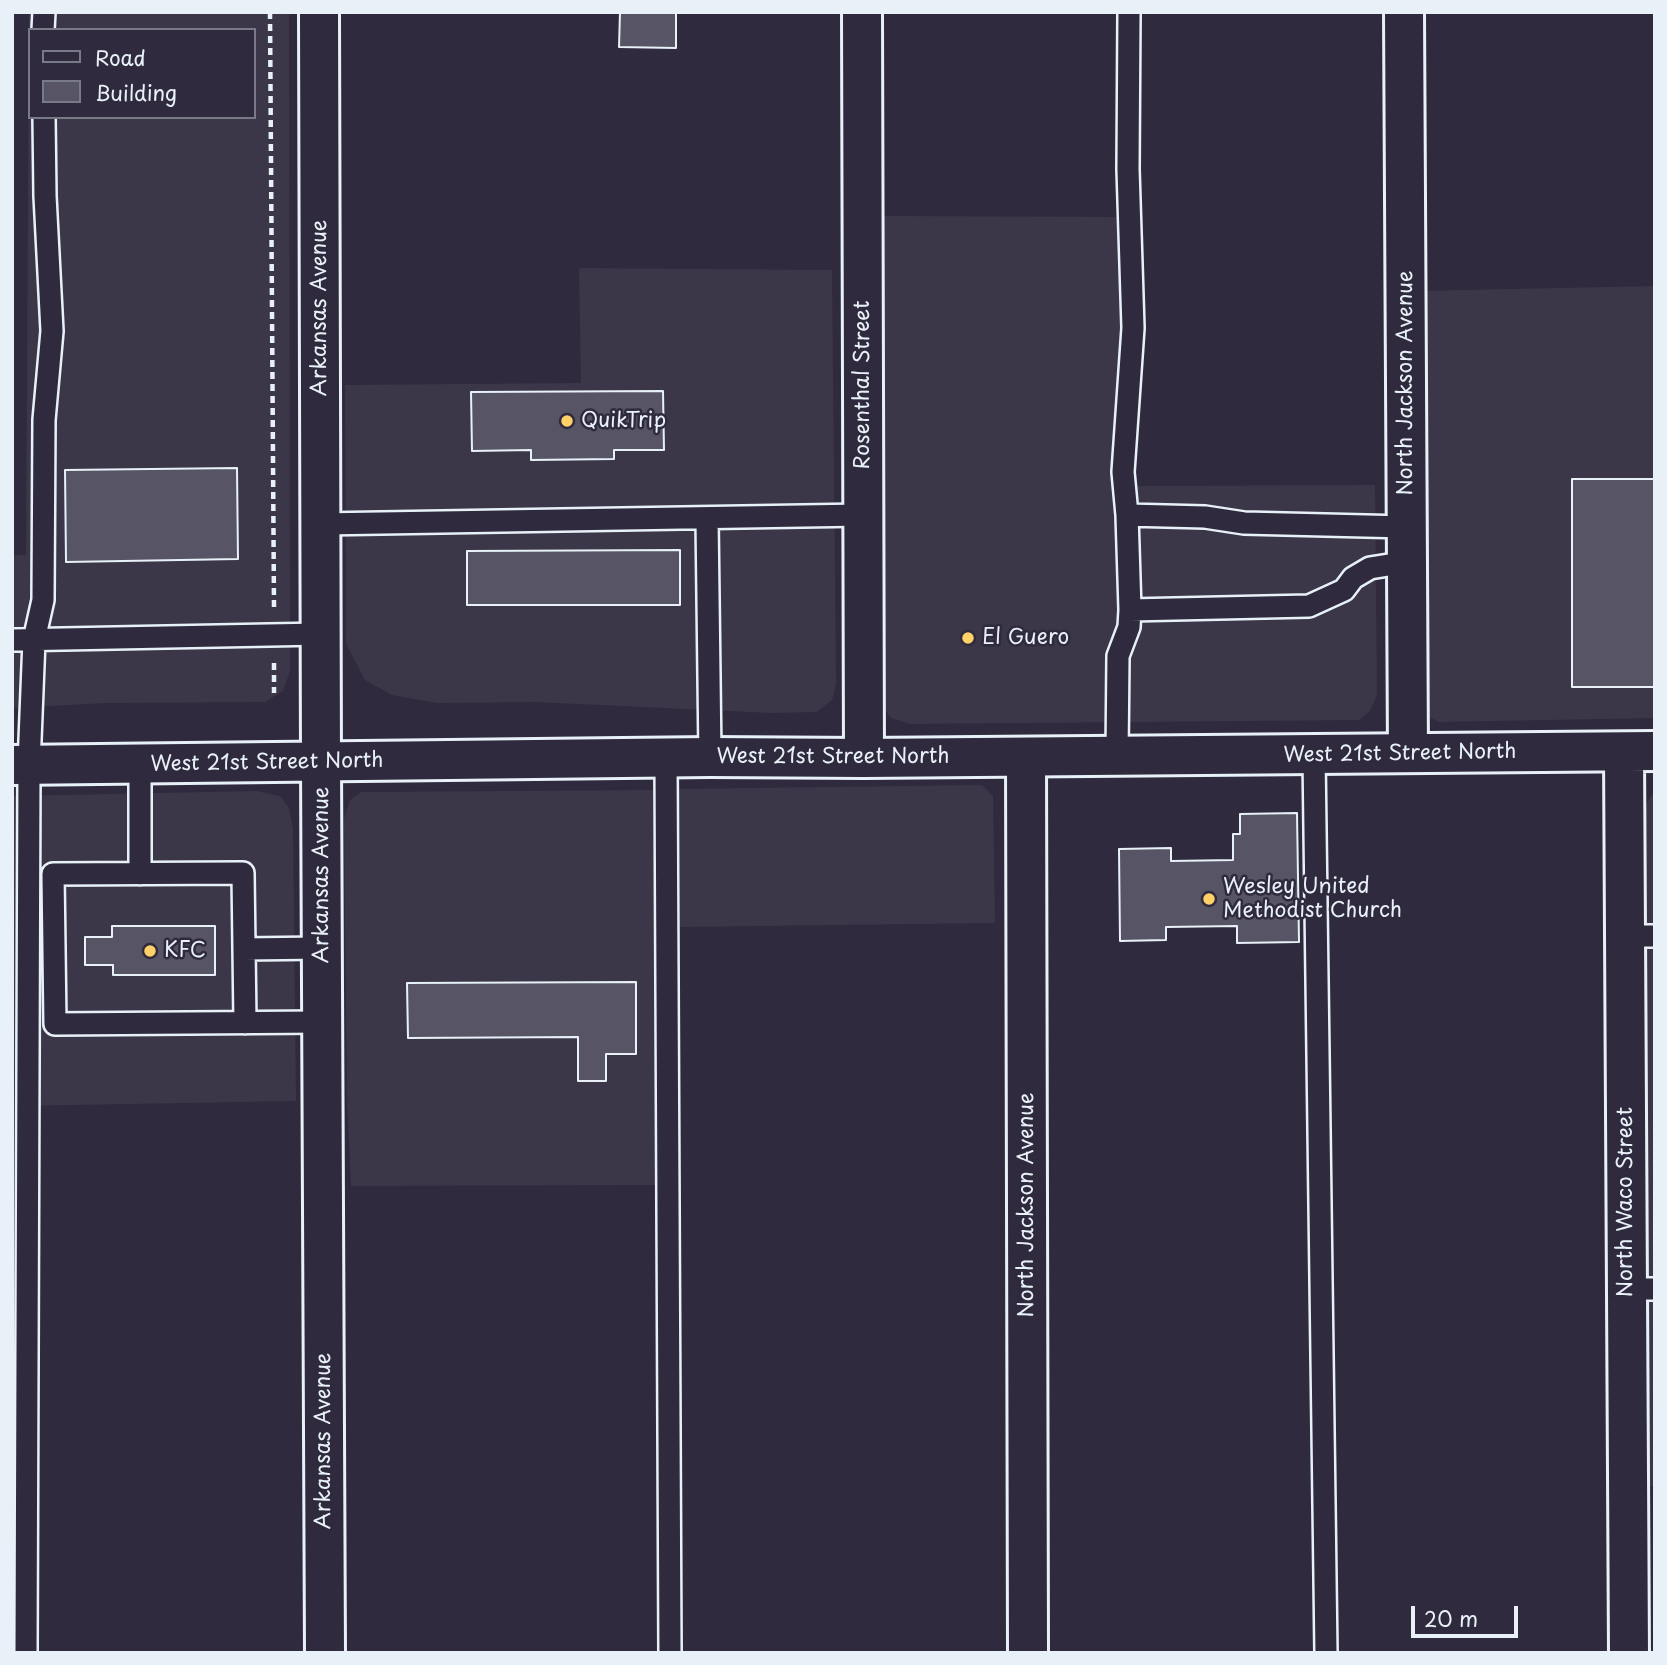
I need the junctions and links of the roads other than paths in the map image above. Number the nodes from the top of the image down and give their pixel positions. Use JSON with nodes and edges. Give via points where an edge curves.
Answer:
{"nodes":[{"id":1,"x":319,"y":12,"type":"edge"},
{"id":2,"x":862,"y":12,"type":"edge"},
{"id":3,"x":1129,"y":12,"type":"edge"},
{"id":4,"x":1404,"y":12,"type":"edge"},
{"id":5,"x":44,"y":119,"type":"edge"},
{"id":6,"x":1127,"y":514,"type":"junction"},
{"id":7,"x":863,"y":515,"type":"junction"},
{"id":8,"x":707,"y":517,"type":"junction"},
{"id":9,"x":321,"y":524,"type":"junction"},
{"id":10,"x":1407,"y":544,"type":"junction"},
{"id":11,"x":1130,"y":610,"type":"junction"},
{"id":12,"x":321,"y":634,"type":"junction"},
{"id":13,"x":23,"y":640,"type":"edge"},
{"id":14,"x":1639,"y":752,"type":"edge"},
{"id":15,"x":1408,"y":753,"type":"junction"},
{"id":16,"x":1314,"y":755,"type":"junction"},
{"id":17,"x":1117,"y":756,"type":"junction"},
{"id":18,"x":710,"y":757,"type":"junction"},
{"id":19,"x":1026,"y":757,"type":"junction"},
{"id":20,"x":666,"y":758,"type":"junction"},
{"id":21,"x":864,"y":758,"type":"junction"},
{"id":22,"x":321,"y":763,"type":"junction"},
{"id":23,"x":141,"y":764,"type":"junction"},
{"id":24,"x":21,"y":765,"type":"edge"},
{"id":25,"x":141,"y":874,"type":"junction"},
{"id":26,"x":1640,"y":936,"type":"edge"},
{"id":27,"x":322,"y":948,"type":"junction"},
{"id":28,"x":244,"y":949,"type":"junction"},
{"id":29,"x":322,"y":1022,"type":"junction"},
{"id":30,"x":244,"y":1023,"type":"junction"},
{"id":31,"x":1641,"y":1289,"type":"edge"},
{"id":32,"x":26,"y":1653,"type":"edge"},
{"id":33,"x":325,"y":1653,"type":"edge"},
{"id":34,"x":670,"y":1653,"type":"edge"},
{"id":35,"x":1028,"y":1653,"type":"edge"},
{"id":36,"x":1325,"y":1653,"type":"edge"},
{"id":37,"x":1629,"y":1653,"type":"edge"}],
"edges":[{"from":1,"to":9,"type":"street","name":"Arkansas Avenue"},
{"from":2,"to":7,"type":"street","name":"Rosenthal Street"},
{"from":3,"to":6,"type":"lane","via":[[1133,328],[1123,472]]},
{"from":4,"to":10,"type":"street","name":"North Jackson Avenue"},
{"from":5,"to":13,"type":"lane","via":[[52,331],[44,421],[43,600]]},
{"from":6,"to":10,"type":"lane","via":[[1205,517]]},
{"from":6,"to":11,"type":"lane"},
{"from":7,"to":8,"type":"lane"},
{"from":7,"to":21,"type":"street","name":"Rosenthal Street"},
{"from":8,"to":9,"type":"lane"},
{"from":8,"to":18,"type":"lane"},
{"from":9,"to":12,"type":"street","name":"Arkansas Avenue"},
{"from":10,"to":11,"type":"lane","via":[[1353,578],[1344,590],[1310,606]]},
{"from":10,"to":15,"type":"street","name":"North Jackson Avenue"},
{"from":11,"to":17,"type":"lane","via":[[1118,656]]},
{"from":12,"to":13,"type":"lane"},
{"from":12,"to":22,"type":"street","name":"Arkansas Avenue"},
{"from":13,"to":24,"type":"lane"},
{"from":14,"to":15,"type":"street","name":"West 21st Street North"},
{"from":14,"to":26,"type":"street","name":"North Waco Street"},
{"from":15,"to":16,"type":"street","name":"West 21st Street North"},
{"from":16,"to":17,"type":"street","name":"West 21st Street North"},
{"from":16,"to":36,"type":"lane"},
{"from":17,"to":19,"type":"street","name":"West 21st Street North"},
{"from":18,"to":20,"type":"street","name":"West 21st Street North"},
{"from":18,"to":21,"type":"street","name":"West 21st Street North"},
{"from":19,"to":21,"type":"street","name":"West 21st Street North"},
{"from":19,"to":35,"type":"street","name":"North Jackson Avenue"},
{"from":20,"to":22,"type":"street","name":"West 21st Street North"},
{"from":20,"to":34,"type":"lane"},
{"from":22,"to":23,"type":"street","name":"West 21st Street North"},
{"from":22,"to":27,"type":"street","name":"Arkansas Avenue"},
{"from":23,"to":24,"type":"street","name":"West 21st Street North"},
{"from":23,"to":25,"type":"lane"},
{"from":24,"to":32,"type":"lane"},
{"from":25,"to":28,"type":"lane","via":[[243,873]]},
{"from":25,"to":30,"type":"lane","via":[[53,874],[55,1024]]},
{"from":26,"to":31,"type":"street","name":"North Waco Street"},
{"from":27,"to":28,"type":"lane"},
{"from":27,"to":29,"type":"street","name":"Arkansas Avenue"},
{"from":28,"to":30,"type":"lane"},
{"from":29,"to":30,"type":"lane"},
{"from":29,"to":33,"type":"street","name":"Arkansas Avenue"},
{"from":31,"to":37,"type":"street","name":"North Waco Street"}]}
